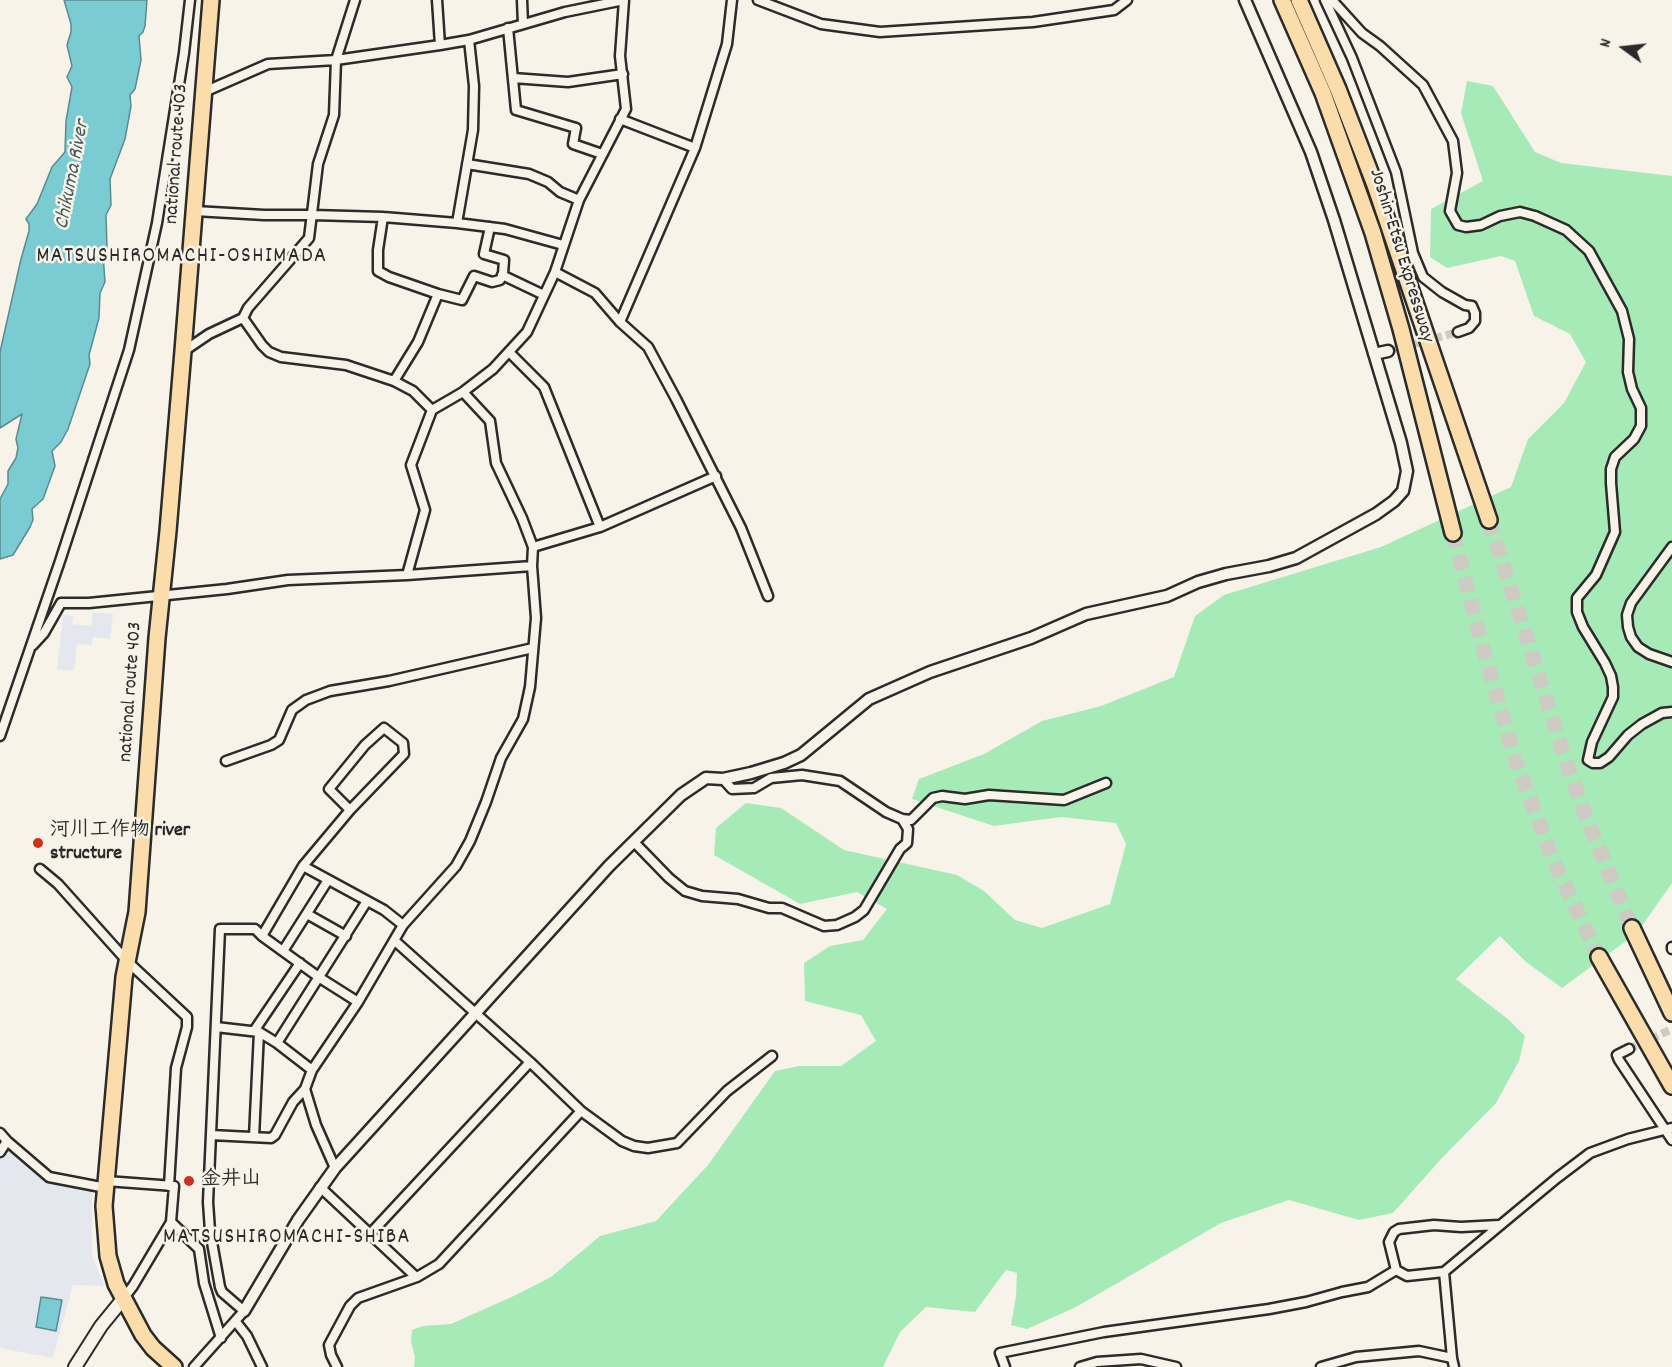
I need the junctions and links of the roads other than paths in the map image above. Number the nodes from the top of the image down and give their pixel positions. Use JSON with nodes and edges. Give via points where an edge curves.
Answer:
{"nodes":[{"id":1,"x":190,"y":0,"type":"edge"},
{"id":2,"x":211,"y":0,"type":"edge"},
{"id":3,"x":355,"y":0,"type":"edge"},
{"id":4,"x":437,"y":0,"type":"edge"},
{"id":5,"x":522,"y":0,"type":"edge"},
{"id":6,"x":624,"y":0,"type":"edge"},
{"id":7,"x":732,"y":0,"type":"edge"},
{"id":8,"x":758,"y":0,"type":"edge"},
{"id":9,"x":1127,"y":0,"type":"edge"},
{"id":10,"x":1245,"y":0,"type":"edge"},
{"id":11,"x":1282,"y":0,"type":"edge"},
{"id":12,"x":1299,"y":0,"type":"edge"},
{"id":13,"x":1325,"y":0,"type":"edge"},
{"id":14,"x":1332,"y":0,"type":"edge"},
{"id":15,"x":523,"y":24,"type":"junction"},
{"id":16,"x":508,"y":28,"type":"junction"},
{"id":17,"x":469,"y":40,"type":"junction"},
{"id":18,"x":440,"y":45,"type":"junction"},
{"id":19,"x":336,"y":60,"type":"junction"},
{"id":20,"x":623,"y":75,"type":"junction"},
{"id":21,"x":513,"y":78,"type":"junction"},
{"id":22,"x":204,"y":92,"type":"junction"},
{"id":23,"x":621,"y":119,"type":"junction"},
{"id":24,"x":695,"y":148,"type":"junction"},
{"id":25,"x":602,"y":154,"type":"junction"},
{"id":26,"x":467,"y":164,"type":"junction"},
{"id":27,"x":579,"y":200,"type":"junction"},
{"id":28,"x":195,"y":211,"type":"junction"},
{"id":29,"x":313,"y":215,"type":"junction"},
{"id":30,"x":383,"y":217,"type":"junction"},
{"id":31,"x":457,"y":223,"type":"junction"},
{"id":32,"x":490,"y":227,"type":"junction"},
{"id":33,"x":563,"y":245,"type":"junction"},
{"id":34,"x":555,"y":273,"type":"junction"},
{"id":35,"x":502,"y":275,"type":"junction"},
{"id":36,"x":438,"y":294,"type":"junction"},
{"id":37,"x":544,"y":295,"type":"junction"},
{"id":38,"x":243,"y":318,"type":"junction"},
{"id":39,"x":620,"y":322,"type":"junction"},
{"id":40,"x":1458,"y":332,"type":"tunnel mouth"},
{"id":41,"x":183,"y":351,"type":"junction"},
{"id":42,"x":1388,"y":351,"type":"tunnel mouth"},
{"id":43,"x":509,"y":352,"type":"junction"},
{"id":44,"x":1374,"y":354,"type":"junction"},
{"id":45,"x":394,"y":381,"type":"junction"},
{"id":46,"x":463,"y":392,"type":"junction"},
{"id":47,"x":432,"y":410,"type":"junction"},
{"id":48,"x":716,"y":476,"type":"junction"},
{"id":49,"x":1489,"y":520,"type":"tunnel mouth"},
{"id":50,"x":600,"y":527,"type":"junction"},
{"id":51,"x":1453,"y":533,"type":"tunnel mouth"},
{"id":52,"x":533,"y":547,"type":"junction"},
{"id":53,"x":1672,"y":548,"type":"edge"},
{"id":54,"x":532,"y":566,"type":"junction"},
{"id":55,"x":407,"y":575,"type":"junction"},
{"id":56,"x":161,"y":594,"type":"junction"},
{"id":57,"x":768,"y":596,"type":"dead end"},
{"id":58,"x":31,"y":648,"type":"junction"},
{"id":59,"x":533,"y":648,"type":"junction"},
{"id":60,"x":1672,"y":662,"type":"edge"},
{"id":61,"x":1672,"y":712,"type":"edge"},
{"id":62,"x":0,"y":736,"type":"edge"},
{"id":63,"x":226,"y":761,"type":"dead end"},
{"id":64,"x":723,"y":779,"type":"junction"},
{"id":65,"x":1106,"y":783,"type":"dead end"},
{"id":66,"x":350,"y":810,"type":"junction"},
{"id":67,"x":902,"y":819,"type":"junction"},
{"id":68,"x":634,"y":842,"type":"junction"},
{"id":69,"x":303,"y":866,"type":"junction"},
{"id":70,"x":40,"y":869,"type":"dead end"},
{"id":71,"x":328,"y":880,"type":"junction"},
{"id":72,"x":368,"y":902,"type":"junction"},
{"id":73,"x":307,"y":914,"type":"junction"},
{"id":74,"x":403,"y":925,"type":"junction"},
{"id":75,"x":1632,"y":928,"type":"tunnel mouth"},
{"id":76,"x":262,"y":936,"type":"junction"},
{"id":77,"x":346,"y":936,"type":"junction"},
{"id":78,"x":395,"y":942,"type":"junction"},
{"id":79,"x":283,"y":951,"type":"junction"},
{"id":80,"x":1599,"y":957,"type":"tunnel mouth"},
{"id":81,"x":127,"y":961,"type":"junction"},
{"id":82,"x":300,"y":963,"type":"junction"},
{"id":83,"x":320,"y":978,"type":"junction"},
{"id":84,"x":358,"y":1002,"type":"junction"},
{"id":85,"x":1672,"y":1013,"type":"edge"},
{"id":86,"x":476,"y":1014,"type":"junction"},
{"id":87,"x":216,"y":1027,"type":"junction"},
{"id":88,"x":257,"y":1031,"type":"junction"},
{"id":89,"x":277,"y":1043,"type":"junction"},
{"id":90,"x":1629,"y":1049,"type":"dead end"},
{"id":91,"x":772,"y":1056,"type":"dead end"},
{"id":92,"x":530,"y":1062,"type":"junction"},
{"id":93,"x":312,"y":1070,"type":"junction"},
{"id":94,"x":1672,"y":1086,"type":"edge"},
{"id":95,"x":305,"y":1089,"type":"junction"},
{"id":96,"x":581,"y":1111,"type":"junction"},
{"id":97,"x":1668,"y":1129,"type":"edge"},
{"id":98,"x":0,"y":1133,"type":"edge"},
{"id":99,"x":211,"y":1135,"type":"junction"},
{"id":100,"x":254,"y":1137,"type":"junction"},
{"id":101,"x":1672,"y":1140,"type":"edge"},
{"id":102,"x":7,"y":1141,"type":"junction"},
{"id":103,"x":0,"y":1152,"type":"edge"},
{"id":104,"x":335,"y":1168,"type":"junction"},
{"id":105,"x":106,"y":1185,"type":"junction"},
{"id":106,"x":169,"y":1186,"type":"junction"},
{"id":107,"x":320,"y":1187,"type":"junction"},
{"id":108,"x":171,"y":1222,"type":"junction"},
{"id":109,"x":1499,"y":1225,"type":"junction"},
{"id":110,"x":370,"y":1234,"type":"junction"},
{"id":111,"x":1396,"y":1270,"type":"junction"},
{"id":112,"x":1444,"y":1272,"type":"junction"},
{"id":113,"x":417,"y":1277,"type":"junction"},
{"id":114,"x":123,"y":1299,"type":"junction"},
{"id":115,"x":244,"y":1311,"type":"junction"},
{"id":116,"x":236,"y":1322,"type":"junction"},
{"id":117,"x":221,"y":1338,"type":"junction"},
{"id":118,"x":1453,"y":1363,"type":"edge"},
{"id":119,"x":75,"y":1367,"type":"edge"},
{"id":120,"x":174,"y":1367,"type":"edge"},
{"id":121,"x":194,"y":1367,"type":"edge"},
{"id":122,"x":262,"y":1367,"type":"edge"},
{"id":123,"x":337,"y":1367,"type":"edge"},
{"id":124,"x":1005,"y":1367,"type":"edge"},
{"id":125,"x":1080,"y":1367,"type":"edge"},
{"id":126,"x":1176,"y":1367,"type":"edge"},
{"id":127,"x":1321,"y":1367,"type":"edge"}],
"edges":[{"from":1,"to":58,"type":"street","via":[[157,223],[129,350]]},
{"from":2,"to":22,"type":"highway","name":"national route 403"},
{"from":3,"to":19,"type":"street"},
{"from":4,"to":18,"type":"street"},
{"from":5,"to":15,"type":"street"},
{"from":6,"to":15,"type":"street"},
{"from":6,"to":20,"type":"street","via":[[620,56]]},
{"from":7,"to":24,"type":"street","via":[[727,44]]},
{"from":8,"to":9,"type":"street","via":[[821,24],[880,32],[1040,21],[1114,10]]},
{"from":10,"to":44,"type":"street","via":[[1311,152]]},
{"from":11,"to":51,"type":"highway","name":"Joshin-Etsu Expressway","via":[[1323,93],[1373,233]]},
{"from":12,"to":49,"type":"highway","name":"Joshin-Etsu Expressway","via":[[1375,184]]},
{"from":13,"to":40,"type":"street","via":[[1396,172],[1413,253],[1423,277],[1442,292],[1472,306],[1475,313],[1469,328]]},
{"from":14,"to":61,"type":"street","via":[[1362,33],[1423,85],[1454,141],[1457,173],[1450,211],[1458,225],[1481,225],[1520,212],[1566,230],[1589,251],[1622,312],[1629,339],[1628,372],[1641,408],[1641,426],[1615,457],[1611,483],[1616,532],[1596,575],[1577,598],[1576,612],[1605,663],[1613,687],[1613,697],[1588,760],[1600,763],[1642,724]]},
{"from":15,"to":16,"type":"street"},
{"from":16,"to":17,"type":"street"},
{"from":16,"to":21,"type":"street"},
{"from":17,"to":18,"type":"street"},
{"from":17,"to":26,"type":"street","via":[[474,86]]},
{"from":18,"to":19,"type":"street"},
{"from":19,"to":22,"type":"street","via":[[268,64]]},
{"from":19,"to":29,"type":"street","via":[[334,115],[318,164]]},
{"from":20,"to":21,"type":"street","via":[[568,82]]},
{"from":20,"to":23,"type":"street","via":[[626,109]]},
{"from":21,"to":25,"type":"street","via":[[516,110],[576,128],[573,144]]},
{"from":22,"to":28,"type":"highway","name":"national route 403"},
{"from":23,"to":24,"type":"street"},
{"from":23,"to":25,"type":"street"},
{"from":24,"to":39,"type":"street"},
{"from":25,"to":27,"type":"street"},
{"from":26,"to":27,"type":"street","via":[[529,174]]},
{"from":26,"to":31,"type":"street"},
{"from":27,"to":33,"type":"street"},
{"from":28,"to":29,"type":"street"},
{"from":28,"to":41,"type":"highway","name":"national route 403"},
{"from":29,"to":30,"type":"street"},
{"from":29,"to":38,"type":"street","via":[[309,238]]},
{"from":30,"to":31,"type":"street"},
{"from":30,"to":36,"type":"street","via":[[378,271]]},
{"from":31,"to":32,"type":"street"},
{"from":32,"to":33,"type":"street"},
{"from":32,"to":35,"type":"street","via":[[484,254],[504,260]]},
{"from":33,"to":34,"type":"street"},
{"from":34,"to":37,"type":"street"},
{"from":34,"to":39,"type":"street","via":[[595,293]]},
{"from":35,"to":36,"type":"street","via":[[492,282],[474,276],[462,300]]},
{"from":35,"to":37,"type":"street"},
{"from":36,"to":45,"type":"street","via":[[418,342]]},
{"from":37,"to":43,"type":"street","via":[[527,332]]},
{"from":38,"to":41,"type":"street"},
{"from":38,"to":45,"type":"street","via":[[269,352],[346,365]]},
{"from":39,"to":48,"type":"street","via":[[648,347]]},
{"from":41,"to":56,"type":"highway","name":"national route 403"},
{"from":42,"to":44,"type":"street"},
{"from":43,"to":46,"type":"street"},
{"from":43,"to":50,"type":"street","via":[[544,387]]},
{"from":44,"to":64,"type":"street","via":[[1407,471],[1403,491],[1376,514],[1296,558],[1198,582],[1167,596],[1086,614],[1031,638],[930,672],[869,699],[801,755]]},
{"from":45,"to":47,"type":"street","via":[[413,391]]},
{"from":46,"to":47,"type":"street"},
{"from":46,"to":52,"type":"street","via":[[490,421],[496,463]]},
{"from":47,"to":55,"type":"street","via":[[411,465],[424,510]]},
{"from":48,"to":50,"type":"street"},
{"from":48,"to":57,"type":"street"},
{"from":50,"to":52,"type":"street"},
{"from":52,"to":54,"type":"street"},
{"from":53,"to":60,"type":"street","via":[[1631,603],[1628,627],[1638,647]]},
{"from":54,"to":55,"type":"street"},
{"from":54,"to":59,"type":"street","via":[[536,618]]},
{"from":55,"to":56,"type":"street","via":[[288,580]]},
{"from":56,"to":58,"type":"street","via":[[61,603]]},
{"from":56,"to":81,"type":"highway","name":"national route 403","via":[[137,912]]},
{"from":58,"to":62,"type":"street"},
{"from":59,"to":63,"type":"street","via":[[330,691],[292,710],[279,740]]},
{"from":59,"to":74,"type":"street","via":[[523,719],[501,758],[470,841],[456,866]]},
{"from":64,"to":67,"type":"street","via":[[732,789],[754,788],[771,778],[802,775],[840,782]]},
{"from":64,"to":68,"type":"street","via":[[706,778],[681,795]]},
{"from":65,"to":67,"type":"street","via":[[1064,800],[942,796],[933,798],[910,820]]},
{"from":66,"to":66,"type":"street","via":[[404,754],[403,743],[384,728],[329,789]]},
{"from":66,"to":69,"type":"street"},
{"from":67,"to":68,"type":"street","via":[[908,829],[907,843],[864,910],[837,925],[824,926],[782,908],[685,891]]},
{"from":68,"to":86,"type":"street"},
{"from":69,"to":71,"type":"street"},
{"from":69,"to":76,"type":"street"},
{"from":70,"to":81,"type":"street"},
{"from":71,"to":72,"type":"street"},
{"from":71,"to":73,"type":"street"},
{"from":72,"to":74,"type":"street"},
{"from":72,"to":77,"type":"street"},
{"from":73,"to":77,"type":"street"},
{"from":73,"to":79,"type":"street"},
{"from":74,"to":78,"type":"street"},
{"from":75,"to":85,"type":"highway"},
{"from":76,"to":79,"type":"street"},
{"from":76,"to":87,"type":"street","via":[[255,929],[220,929]]},
{"from":77,"to":83,"type":"street"},
{"from":78,"to":84,"type":"street"},
{"from":78,"to":86,"type":"street"},
{"from":79,"to":82,"type":"street"},
{"from":80,"to":94,"type":"highway"},
{"from":81,"to":105,"type":"highway","name":"national route 403"},
{"from":81,"to":106,"type":"street","via":[[187,1017],[176,1068]]},
{"from":82,"to":83,"type":"street"},
{"from":82,"to":88,"type":"street"},
{"from":83,"to":84,"type":"street"},
{"from":83,"to":89,"type":"street"},
{"from":84,"to":93,"type":"street"},
{"from":86,"to":92,"type":"street"},
{"from":86,"to":104,"type":"street"},
{"from":87,"to":88,"type":"street"},
{"from":87,"to":99,"type":"street"},
{"from":88,"to":89,"type":"street"},
{"from":88,"to":100,"type":"street"},
{"from":89,"to":93,"type":"street"},
{"from":90,"to":97,"type":"street","via":[[1617,1055],[1619,1060]]},
{"from":91,"to":96,"type":"street","via":[[727,1091],[677,1143],[664,1147],[648,1148],[622,1141]]},
{"from":92,"to":96,"type":"street"},
{"from":92,"to":110,"type":"street"},
{"from":93,"to":95,"type":"street"},
{"from":95,"to":100,"type":"street","via":[[275,1135]]},
{"from":95,"to":104,"type":"street"},
{"from":96,"to":113,"type":"street","via":[[439,1264]]},
{"from":97,"to":101,"type":"street"},
{"from":97,"to":109,"type":"street","via":[[1590,1153]]},
{"from":98,"to":102,"type":"street"},
{"from":99,"to":100,"type":"street"},
{"from":99,"to":115,"type":"street","via":[[208,1202],[218,1279],[222,1292]]},
{"from":102,"to":103,"type":"street"},
{"from":102,"to":105,"type":"street","via":[[49,1177]]},
{"from":104,"to":107,"type":"street"},
{"from":105,"to":106,"type":"street"},
{"from":105,"to":114,"type":"highway","name":"national route 403","via":[[104,1224],[108,1256]]},
{"from":106,"to":108,"type":"street","via":[[174,1186]]},
{"from":107,"to":110,"type":"street"},
{"from":107,"to":115,"type":"street"},
{"from":108,"to":114,"type":"street"},
{"from":108,"to":117,"type":"street","via":[[199,1249],[204,1283]]},
{"from":109,"to":111,"type":"street","via":[[1399,1228],[1389,1242]]},
{"from":109,"to":112,"type":"street"},
{"from":110,"to":113,"type":"street"},
{"from":111,"to":112,"type":"street","via":[[1407,1276]]},
{"from":111,"to":124,"type":"street","via":[[1368,1287],[1306,1302],[1104,1332],[999,1353]]},
{"from":112,"to":118,"type":"street"},
{"from":113,"to":123,"type":"street","via":[[363,1296],[350,1305],[329,1345]]},
{"from":114,"to":119,"type":"main road"},
{"from":114,"to":120,"type":"highway","name":"national route 403","via":[[143,1335]]},
{"from":115,"to":116,"type":"street"},
{"from":116,"to":117,"type":"street"},
{"from":116,"to":122,"type":"street"},
{"from":117,"to":121,"type":"street"},
{"from":118,"to":127,"type":"street","via":[[1419,1351],[1356,1357]]},
{"from":125,"to":126,"type":"street","via":[[1124,1359]]}]}
